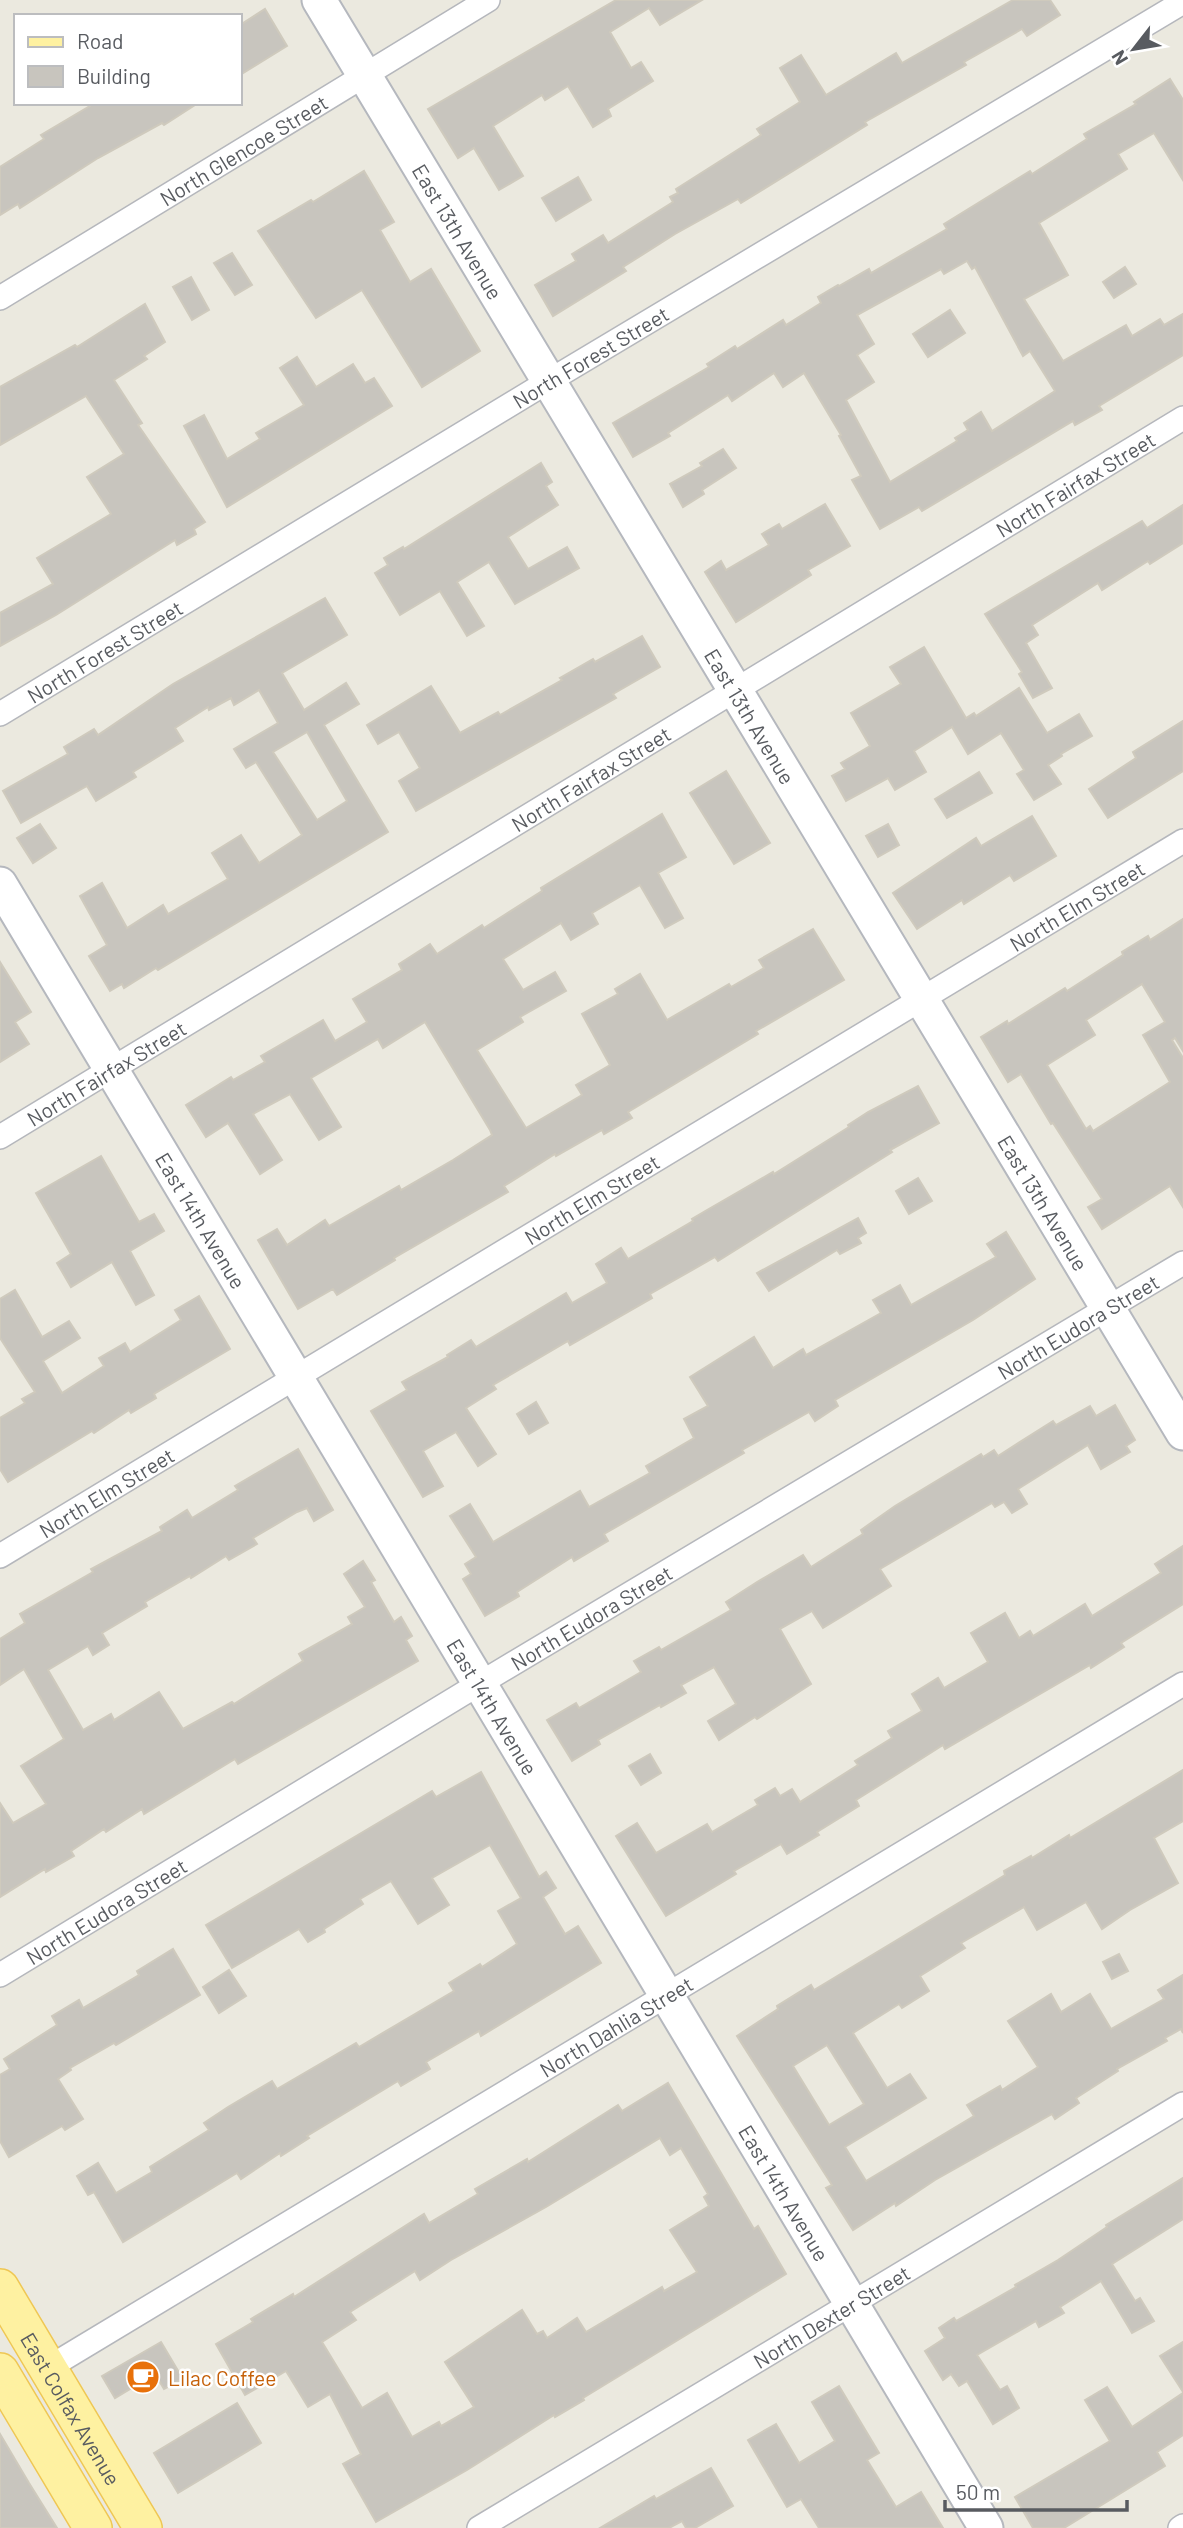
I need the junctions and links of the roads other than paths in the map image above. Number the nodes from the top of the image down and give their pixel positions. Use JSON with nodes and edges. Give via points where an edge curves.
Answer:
{"nodes":[{"id":1,"x":319,"y":0,"type":"edge"},
{"id":2,"x":488,"y":0,"type":"edge"},
{"id":3,"x":1179,"y":7,"type":"edge"},
{"id":4,"x":364,"y":75,"type":"junction"},
{"id":5,"x":0,"y":298,"type":"edge"},
{"id":6,"x":549,"y":382,"type":"junction"},
{"id":7,"x":1183,"y":418,"type":"edge"},
{"id":8,"x":737,"y":691,"type":"junction"},
{"id":9,"x":0,"y":714,"type":"edge"},
{"id":10,"x":1183,"y":841,"type":"edge"},
{"id":11,"x":0,"y":884,"type":"edge"},
{"id":12,"x":922,"y":999,"type":"junction"},
{"id":13,"x":112,"y":1070,"type":"junction"},
{"id":14,"x":0,"y":1137,"type":"edge"},
{"id":15,"x":1183,"y":1263,"type":"edge"},
{"id":16,"x":1107,"y":1309,"type":"junction"},
{"id":17,"x":296,"y":1378,"type":"junction"},
{"id":18,"x":1183,"y":1433,"type":"edge"},
{"id":19,"x":0,"y":1556,"type":"edge"},
{"id":20,"x":479,"y":1684,"type":"junction"},
{"id":21,"x":1183,"y":1684,"type":"edge"},
{"id":22,"x":0,"y":1975,"type":"edge"},
{"id":23,"x":666,"y":1995,"type":"junction"},
{"id":24,"x":1183,"y":2104,"type":"edge"},
{"id":25,"x":0,"y":2288,"type":"edge"},
{"id":26,"x":851,"y":2302,"type":"junction"},
{"id":27,"x":48,"y":2368,"type":"junction"},
{"id":28,"x":0,"y":2372,"type":"edge"},
{"id":29,"x":93,"y":2528,"type":"edge"},
{"id":30,"x":144,"y":2528,"type":"edge"},
{"id":31,"x":478,"y":2528,"type":"edge"},
{"id":32,"x":986,"y":2528,"type":"edge"}],
"edges":[{"from":1,"to":4,"type":"main road","name":"East 13th Avenue"},
{"from":2,"to":4,"type":"street","name":"North Glencoe Street"},
{"from":3,"to":6,"type":"street","name":"North Forest Street"},
{"from":4,"to":5,"type":"street","name":"North Glencoe Street"},
{"from":4,"to":6,"type":"main road","name":"East 13th Avenue"},
{"from":6,"to":8,"type":"main road","name":"East 13th Avenue"},
{"from":6,"to":9,"type":"street","name":"North Forest Street"},
{"from":7,"to":8,"type":"street","name":"North Fairfax Street"},
{"from":8,"to":12,"type":"main road","name":"East 13th Avenue"},
{"from":8,"to":13,"type":"street","name":"North Fairfax Street"},
{"from":10,"to":12,"type":"street","name":"North Elm Street"},
{"from":11,"to":13,"type":"main road","name":"East 14th Avenue"},
{"from":12,"to":16,"type":"main road","name":"East 13th Avenue"},
{"from":12,"to":17,"type":"street","name":"North Elm Street"},
{"from":13,"to":14,"type":"street","name":"North Fairfax Street"},
{"from":13,"to":17,"type":"main road","name":"East 14th Avenue"},
{"from":15,"to":16,"type":"street","name":"North Eudora Street"},
{"from":16,"to":18,"type":"main road","name":"East 13th Avenue"},
{"from":16,"to":20,"type":"street","name":"North Eudora Street"},
{"from":17,"to":19,"type":"street","name":"North Elm Street"},
{"from":17,"to":20,"type":"main road","name":"East 14th Avenue"},
{"from":20,"to":22,"type":"street","name":"North Eudora Street"},
{"from":20,"to":23,"type":"main road","name":"East 14th Avenue"},
{"from":21,"to":23,"type":"street","name":"North Dahlia Street"},
{"from":23,"to":26,"type":"main road","name":"East 14th Avenue"},
{"from":23,"to":27,"type":"street","name":"North Dahlia Street"},
{"from":24,"to":26,"type":"street","name":"North Dexter Street"},
{"from":25,"to":27,"type":"main road","name":"East Colfax Avenue"},
{"from":26,"to":31,"type":"street","name":"North Dexter Street"},
{"from":26,"to":32,"type":"main road","name":"East 14th Avenue"},
{"from":27,"to":30,"type":"main road","name":"East Colfax Avenue"},
{"from":28,"to":29,"type":"main road","name":"East Colfax Avenue"}]}
